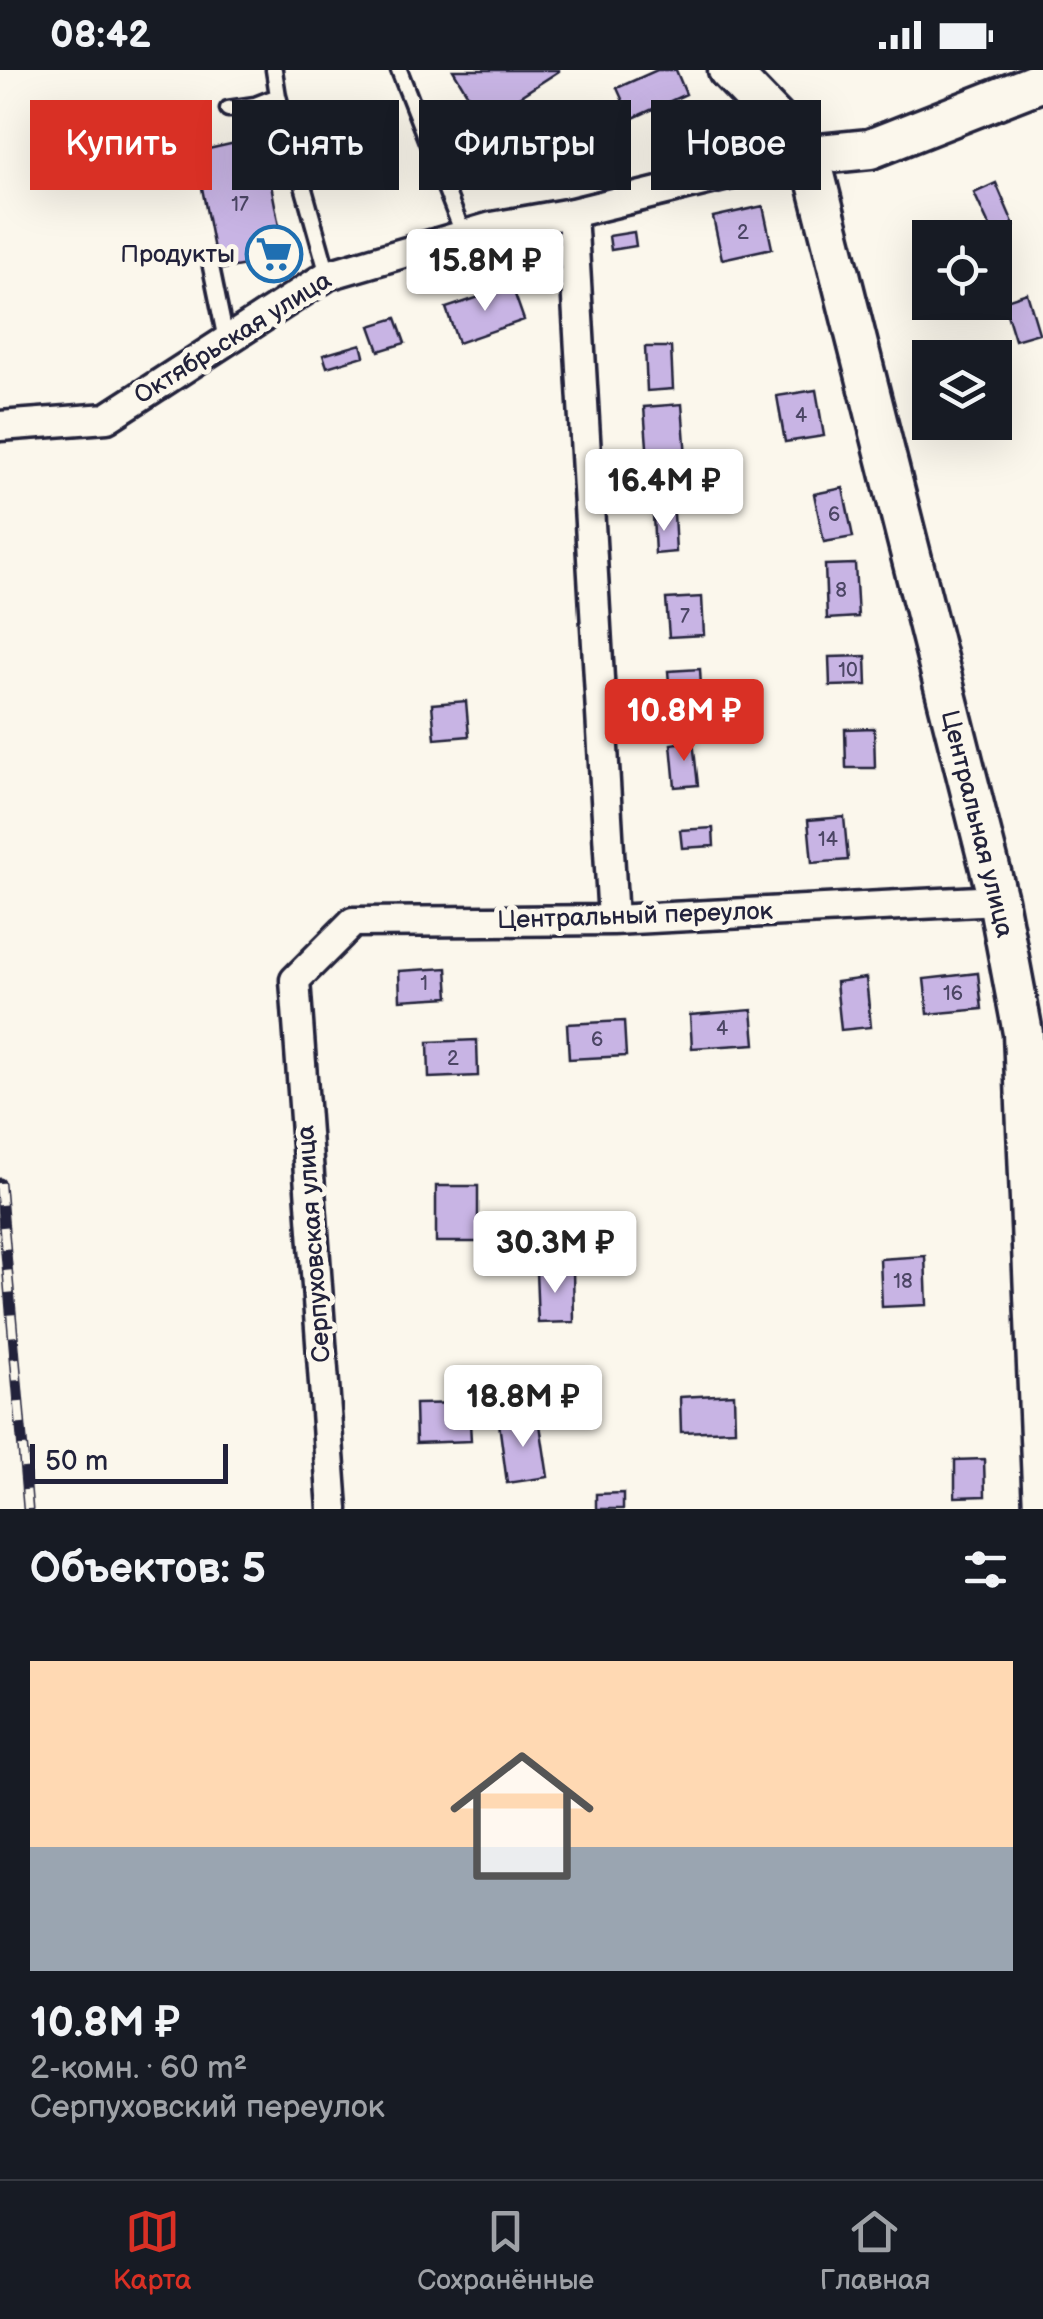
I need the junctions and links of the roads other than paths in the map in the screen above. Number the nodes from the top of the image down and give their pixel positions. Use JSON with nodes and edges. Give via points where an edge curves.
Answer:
{"nodes":[{"id":1,"x":274,"y":70,"type":"edge"},
{"id":2,"x":399,"y":70,"type":"edge"},
{"id":3,"x":728,"y":70,"type":"edge"},
{"id":4,"x":1043,"y":81,"type":"edge"},
{"id":5,"x":278,"y":96,"type":"junction"},
{"id":6,"x":757,"y":100,"type":"edge"},
{"id":7,"x":228,"y":108,"type":"dead end"},
{"id":8,"x":821,"y":153,"type":"edge"},
{"id":9,"x":665,"y":190,"type":"edge"},
{"id":10,"x":819,"y":190,"type":"edge"},
{"id":11,"x":572,"y":213,"type":"junction"},
{"id":12,"x":464,"y":236,"type":"junction"},
{"id":13,"x":211,"y":266,"type":"dead end"},
{"id":14,"x":328,"y":275,"type":"junction"},
{"id":15,"x":226,"y":341,"type":"junction"},
{"id":16,"x":0,"y":426,"type":"edge"},
{"id":17,"x":998,"y":900,"type":"junction"},
{"id":18,"x":612,"y":920,"type":"junction"},
{"id":19,"x":295,"y":980,"type":"joint"},
{"id":20,"x":332,"y":1509,"type":"edge"},
{"id":21,"x":1043,"y":1509,"type":"edge"}],
"edges":[{"from":1,"to":5,"type":"lane"},
{"from":2,"to":12,"type":"lane"},
{"from":3,"to":6,"type":"street"},
{"from":4,"to":8,"type":"street","name":"Октябрьская улица","via":[[870,149]]},
{"from":5,"to":7,"type":"lane"},
{"from":5,"to":14,"type":"lane"},
{"from":9,"to":11,"type":"street","name":"Октябрьская улица"},
{"from":10,"to":17,"type":"street","name":"Центральная улица"},
{"from":11,"to":12,"type":"street","name":"Октябрьская улица"},
{"from":11,"to":18,"type":"street"},
{"from":12,"to":14,"type":"street","name":"Октябрьская улица"},
{"from":13,"to":15,"type":"lane"},
{"from":14,"to":15,"type":"street","name":"Октябрьская улица"},
{"from":15,"to":16,"type":"street","name":"Октябрьская улица","via":[[108,418]]},
{"from":17,"to":18,"type":"street","name":"Центральный переулок"},
{"from":17,"to":21,"type":"street","name":"Центральная улица","via":[[1023,1033]]},
{"from":18,"to":19,"type":"street","name":"Центральный переулок","via":[[352,922]]},
{"from":19,"to":20,"type":"street","name":"Серпуховская улица"}]}
